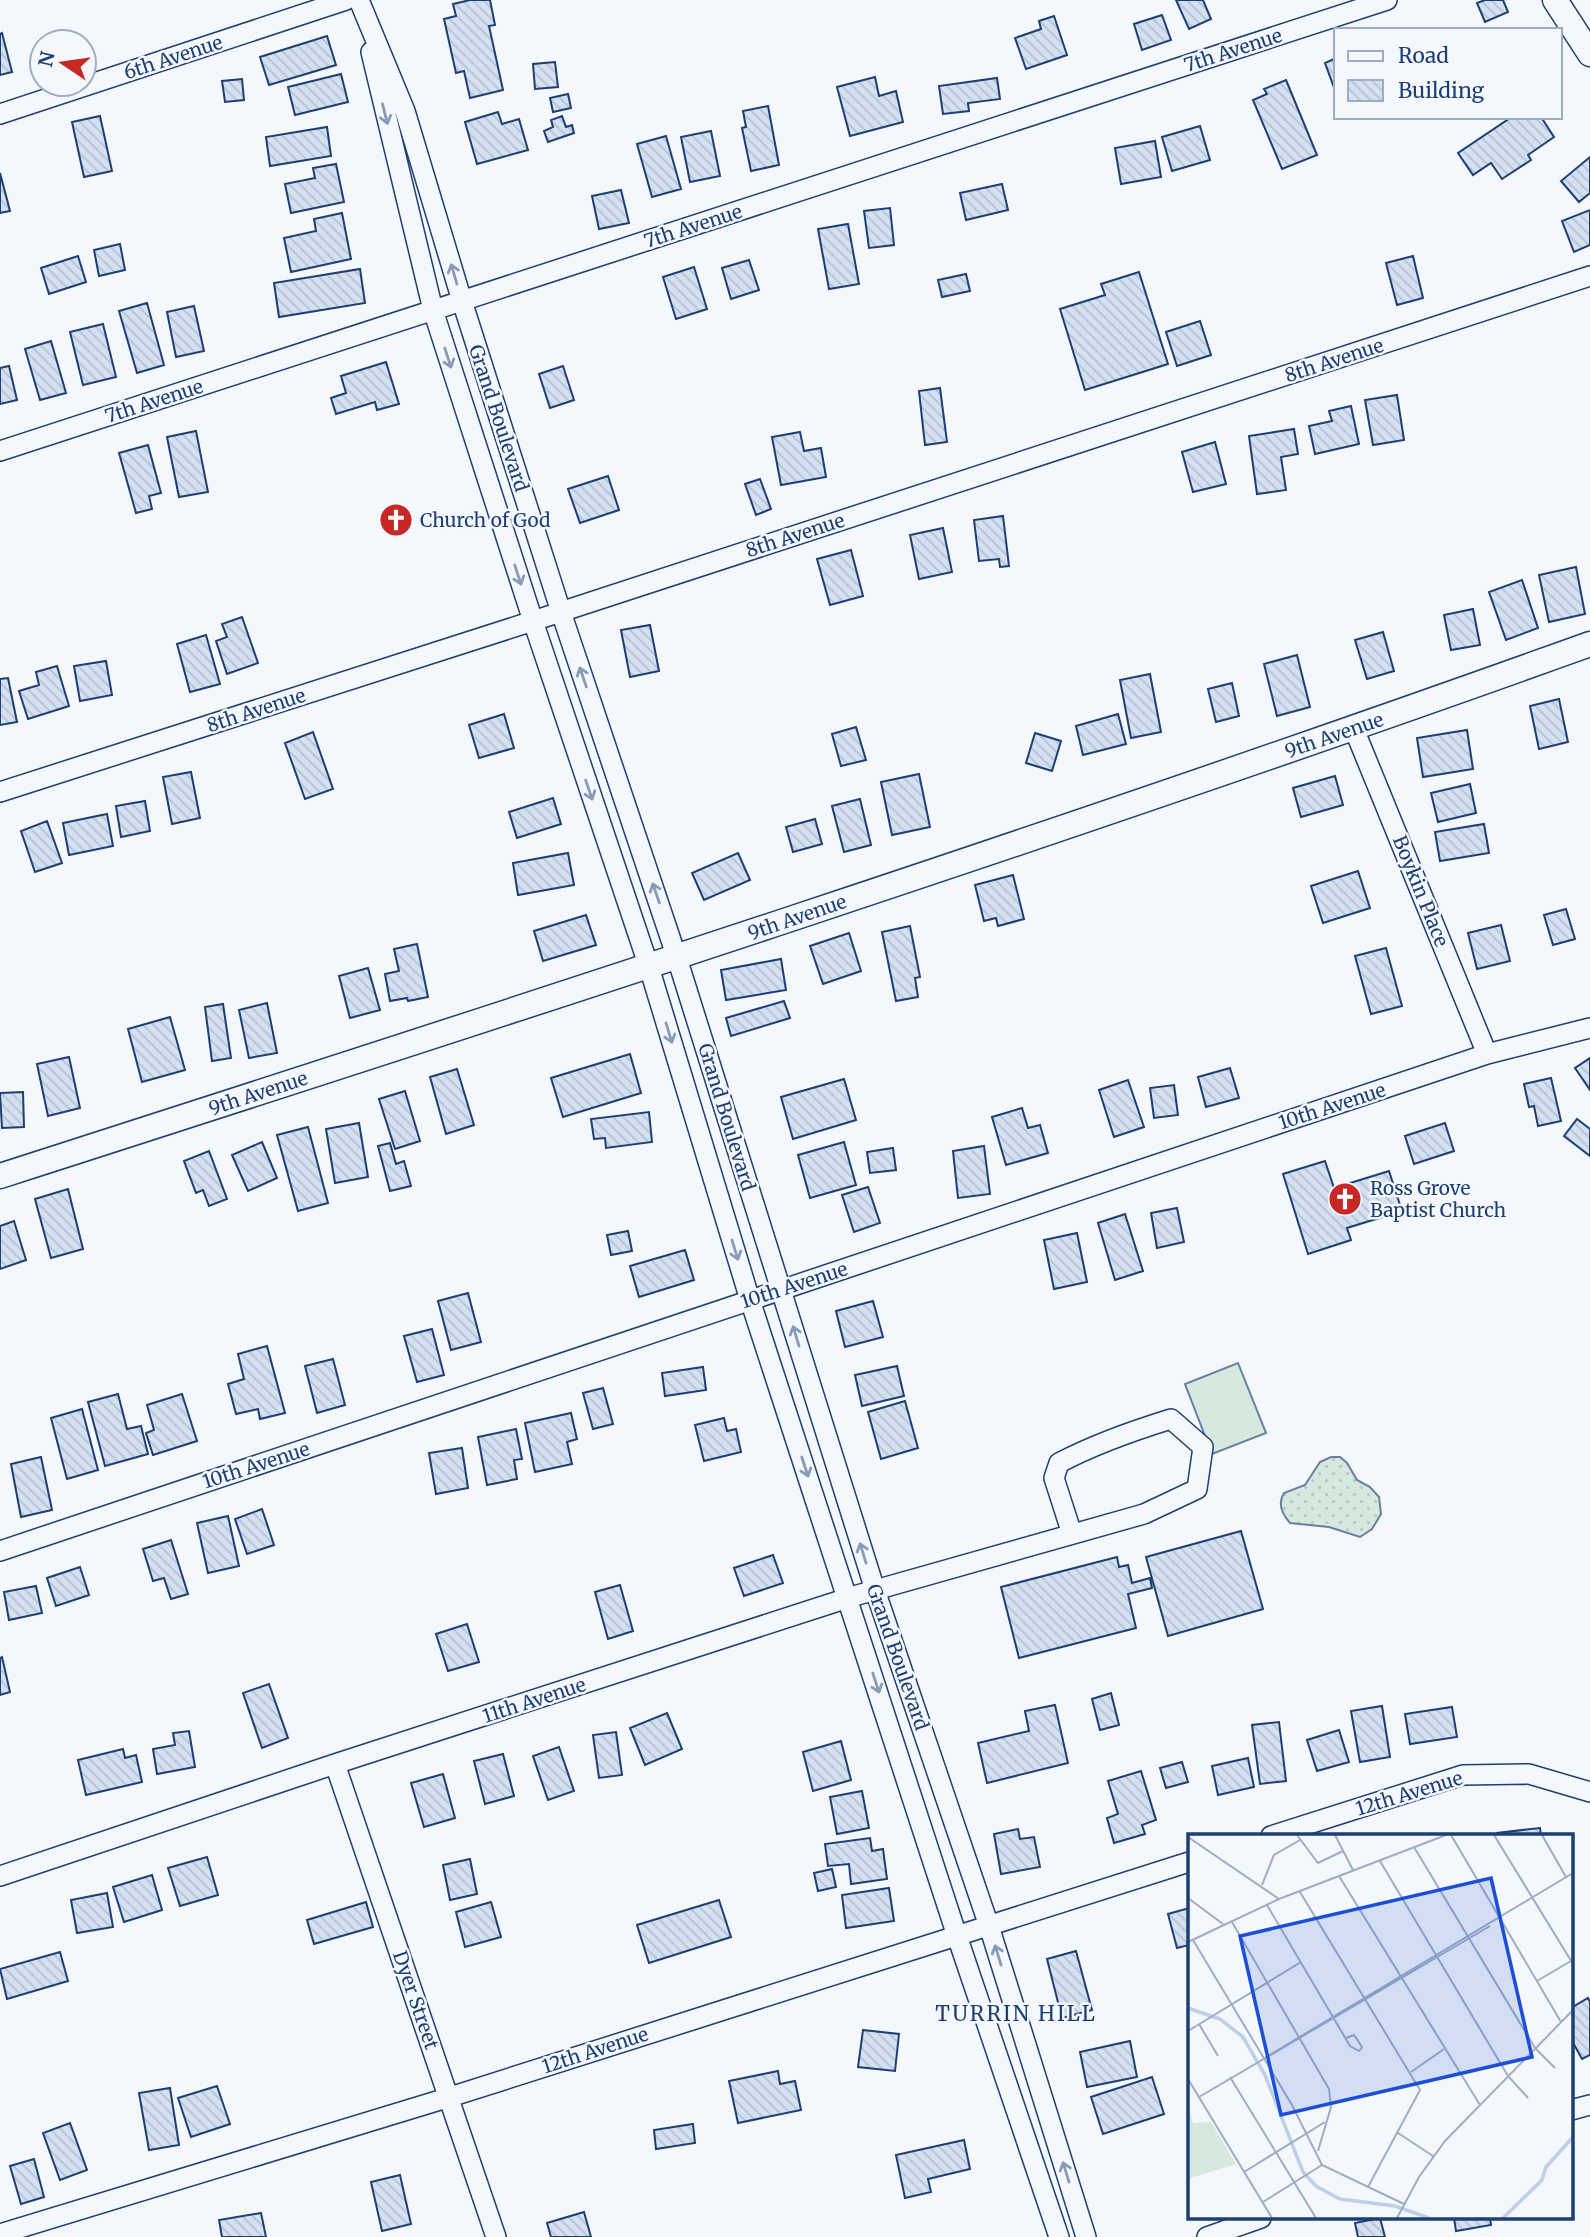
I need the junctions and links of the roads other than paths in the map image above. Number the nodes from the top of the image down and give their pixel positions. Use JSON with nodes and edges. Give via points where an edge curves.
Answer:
{"nodes":[{"id":1,"x":346,"y":0,"type":"edge"},
{"id":2,"x":358,"y":0,"type":"edge"},
{"id":3,"x":1387,"y":0,"type":"edge"},
{"id":4,"x":1555,"y":0,"type":"edge"},
{"id":5,"x":1590,"y":54,"type":"edge"},
{"id":6,"x":0,"y":114,"type":"edge"},
{"id":7,"x":1590,"y":276,"type":"edge"},
{"id":8,"x":462,"y":301,"type":"junction"},
{"id":9,"x":433,"y":310,"type":"junction"},
{"id":10,"x":0,"y":451,"type":"edge"},
{"id":11,"x":561,"y":612,"type":"junction"},
{"id":12,"x":533,"y":621,"type":"junction"},
{"id":13,"x":1590,"y":644,"type":"edge"},
{"id":14,"x":1354,"y":729,"type":"junction"},
{"id":15,"x":0,"y":792,"type":"edge"},
{"id":16,"x":677,"y":958,"type":"junction"},
{"id":17,"x":649,"y":967,"type":"junction"},
{"id":18,"x":1590,"y":1028,"type":"edge"},
{"id":19,"x":1487,"y":1054,"type":"junction"},
{"id":20,"x":0,"y":1176,"type":"edge"},
{"id":21,"x":781,"y":1289,"type":"junction"},
{"id":22,"x":750,"y":1300,"type":"junction"},
{"id":23,"x":1072,"y":1534,"type":"junction"},
{"id":24,"x":0,"y":1551,"type":"edge"},
{"id":25,"x":875,"y":1590,"type":"junction"},
{"id":26,"x":849,"y":1598,"type":"junction"},
{"id":27,"x":335,"y":1764,"type":"junction"},
{"id":28,"x":1590,"y":1791,"type":"edge"},
{"id":29,"x":1276,"y":1834,"type":"edge"},
{"id":30,"x":1188,"y":1862,"type":"edge"},
{"id":31,"x":0,"y":1876,"type":"edge"},
{"id":32,"x":989,"y":1926,"type":"junction"},
{"id":33,"x":957,"y":1936,"type":"junction"},
{"id":34,"x":450,"y":2097,"type":"junction"},
{"id":35,"x":1590,"y":2105,"type":"edge"},
{"id":36,"x":1572,"y":2110,"type":"edge"},
{"id":37,"x":1255,"y":2220,"type":"edge"},
{"id":38,"x":0,"y":2234,"type":"edge"},
{"id":39,"x":496,"y":2237,"type":"edge"},
{"id":40,"x":1059,"y":2237,"type":"edge"},
{"id":41,"x":1086,"y":2237,"type":"edge"},
{"id":42,"x":1207,"y":2237,"type":"edge"}],
"edges":[{"from":1,"to":6,"type":"street","name":"6th Avenue"},
{"from":8,"to":2,"type":"street","name":"Grand Boulevard","one_way":true,"via":[[405,111]]},
{"from":2,"to":9,"type":"street","name":"Grand Boulevard","one_way":true},
{"from":3,"to":8,"type":"street","name":"7th Avenue"},
{"from":4,"to":5,"type":"street"},
{"from":7,"to":11,"type":"street","name":"8th Avenue"},
{"from":8,"to":9,"type":"street","name":"7th Avenue"},
{"from":8,"to":11,"type":"street","name":"Grand Boulevard"},
{"from":9,"to":10,"type":"street","name":"7th Avenue"},
{"from":9,"to":12,"type":"street","name":"Grand Boulevard","one_way":true},
{"from":11,"to":12,"type":"street","name":"8th Avenue"},
{"from":16,"to":11,"type":"street","name":"Grand Boulevard","one_way":true},
{"from":12,"to":15,"type":"street","name":"8th Avenue"},
{"from":12,"to":17,"type":"street","name":"Grand Boulevard","one_way":true},
{"from":13,"to":14,"type":"street","name":"9th Avenue"},
{"from":14,"to":16,"type":"street","name":"9th Avenue"},
{"from":14,"to":19,"type":"street","name":"Boykin Place"},
{"from":16,"to":17,"type":"street","name":"9th Avenue"},
{"from":16,"to":21,"type":"street","name":"Grand Boulevard"},
{"from":17,"to":20,"type":"street","name":"9th Avenue"},
{"from":17,"to":22,"type":"street","name":"Grand Boulevard","one_way":true},
{"from":18,"to":19,"type":"street","name":"10th Avenue"},
{"from":19,"to":21,"type":"street","name":"10th Avenue"},
{"from":21,"to":22,"type":"street","name":"10th Avenue"},
{"from":25,"to":21,"type":"street","name":"Grand Boulevard","one_way":true},
{"from":22,"to":24,"type":"street","name":"10th Avenue"},
{"from":22,"to":26,"type":"street","name":"Grand Boulevard","one_way":true},
{"from":23,"to":23,"type":"street","name":"11th Avenue","via":[[1054,1478],[1059,1463],[1084,1449],[1171,1419],[1203,1447],[1197,1489],[1144,1514]]},
{"from":23,"to":25,"type":"street","name":"11th Avenue"},
{"from":25,"to":26,"type":"street","name":"11th Avenue"},
{"from":25,"to":32,"type":"street","name":"Grand Boulevard"},
{"from":26,"to":27,"type":"street","name":"11th Avenue"},
{"from":26,"to":33,"type":"street","name":"Grand Boulevard","one_way":true},
{"from":27,"to":31,"type":"street","name":"11th Avenue"},
{"from":27,"to":34,"type":"street","name":"Dyer Street"},
{"from":28,"to":29,"type":"street","name":"12th Avenue","via":[[1529,1774],[1463,1775]]},
{"from":30,"to":32,"type":"street","name":"12th Avenue"},
{"from":32,"to":33,"type":"street","name":"12th Avenue"},
{"from":41,"to":32,"type":"street","name":"Grand Boulevard","one_way":true},
{"from":33,"to":34,"type":"street","name":"12th Avenue"},
{"from":33,"to":40,"type":"street","name":"Grand Boulevard"},
{"from":34,"to":38,"type":"street","name":"12th Avenue"},
{"from":34,"to":39,"type":"street","name":"Dyer Street"},
{"from":35,"to":36,"type":"street"},
{"from":37,"to":42,"type":"street"}]}
